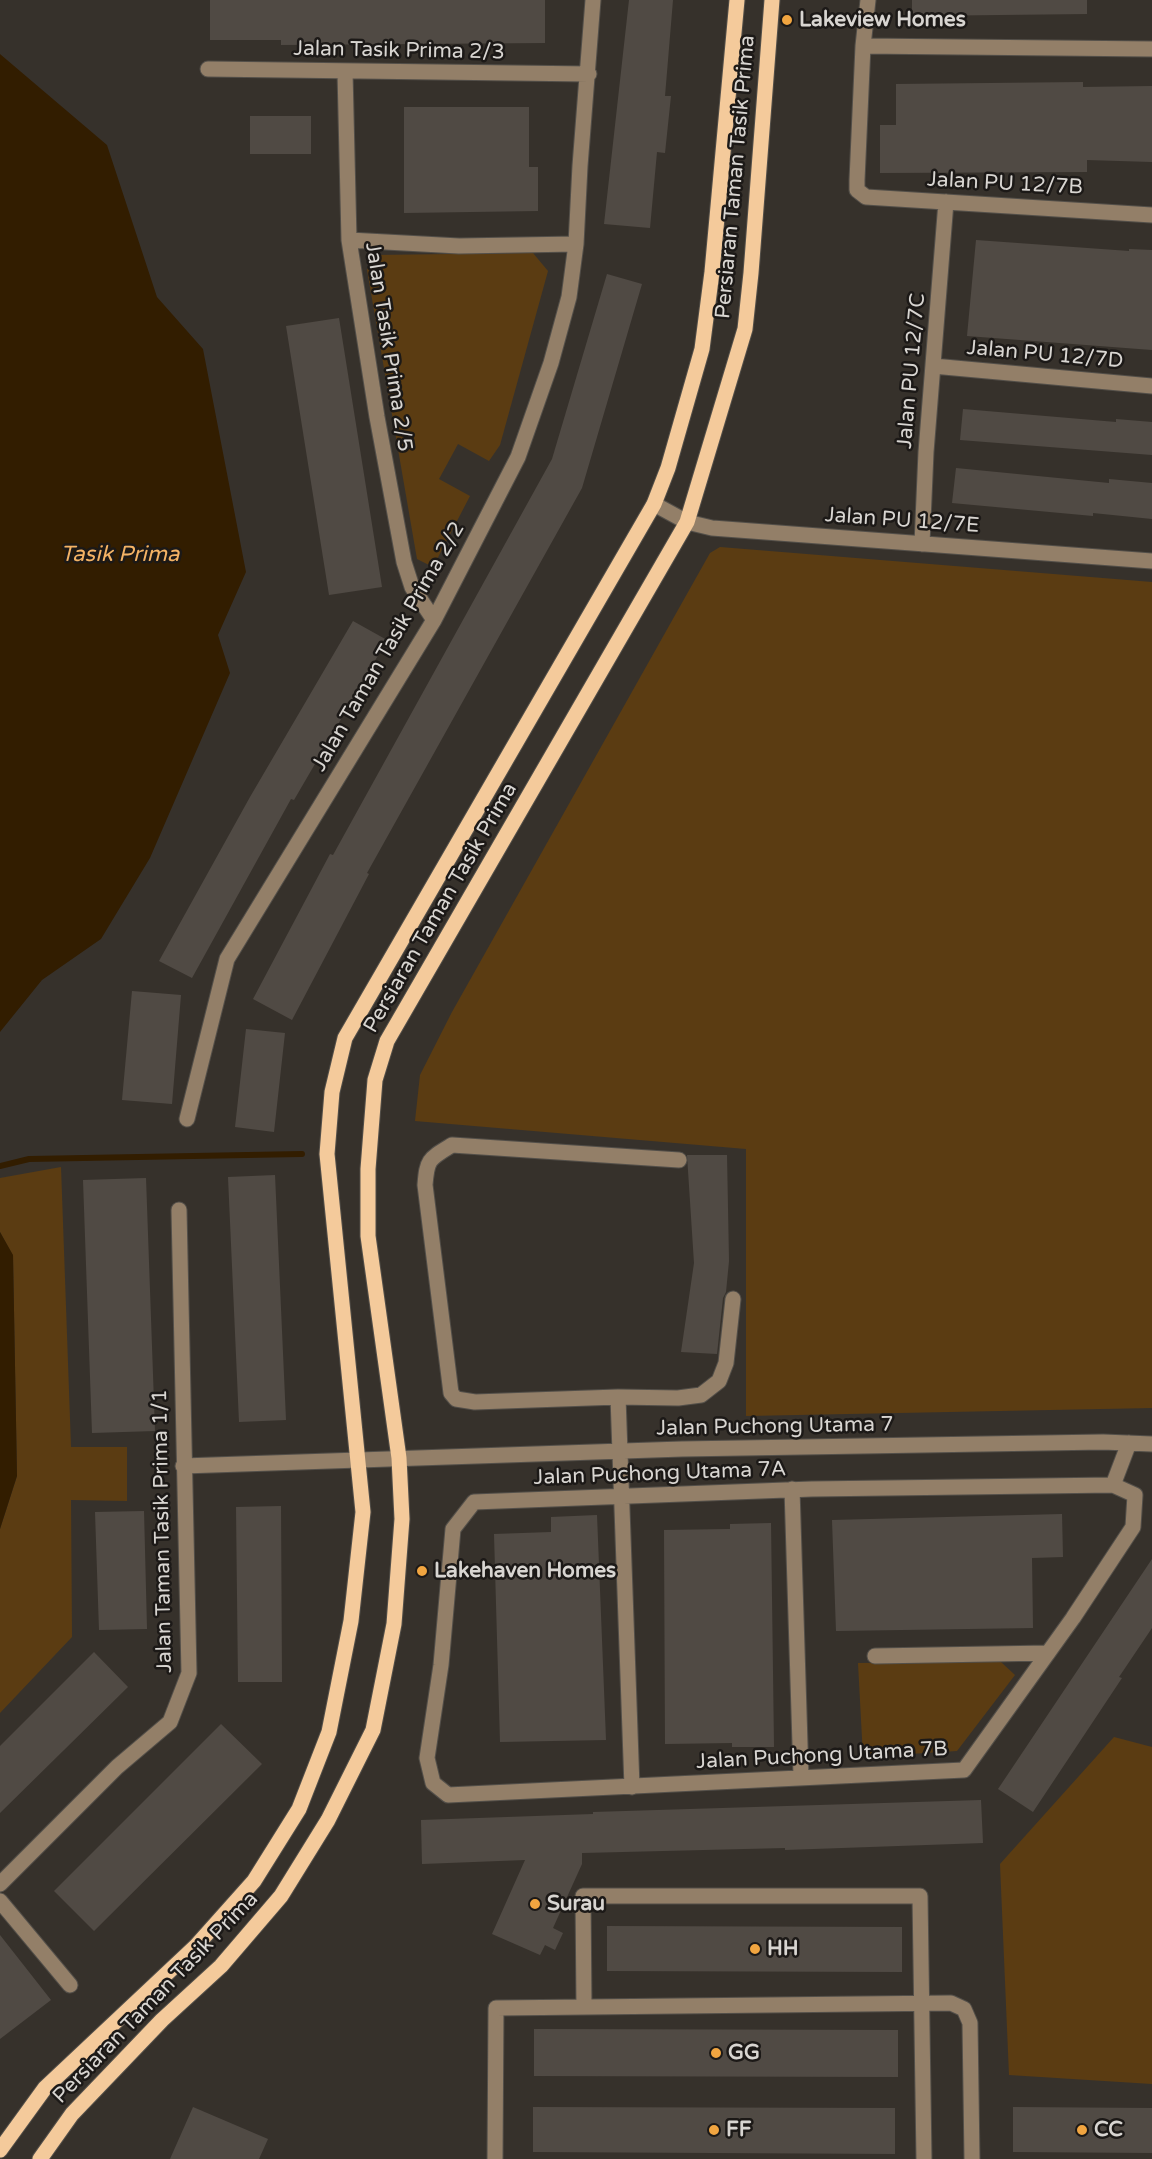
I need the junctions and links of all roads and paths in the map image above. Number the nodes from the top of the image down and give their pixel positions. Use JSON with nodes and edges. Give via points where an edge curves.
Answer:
{"nodes":[{"id":1,"x":593,"y":0,"type":"edge"},
{"id":2,"x":737,"y":0,"type":"edge"},
{"id":3,"x":772,"y":0,"type":"edge"},
{"id":4,"x":868,"y":0,"type":"edge"},
{"id":5,"x":863,"y":46,"type":"junction"},
{"id":6,"x":1152,"y":48,"type":"edge"},
{"id":7,"x":208,"y":69,"type":"dead end"},
{"id":8,"x":345,"y":72,"type":"junction"},
{"id":9,"x":589,"y":74,"type":"junction"},
{"id":10,"x":946,"y":202,"type":"junction"},
{"id":11,"x":1152,"y":215,"type":"edge"},
{"id":12,"x":349,"y":240,"type":"junction"},
{"id":13,"x":576,"y":244,"type":"junction"},
{"id":14,"x":933,"y":366,"type":"junction"},
{"id":15,"x":1152,"y":386,"type":"edge"},
{"id":16,"x":654,"y":504,"type":"junction"},
{"id":17,"x":687,"y":522,"type":"junction"},
{"id":18,"x":922,"y":544,"type":"junction"},
{"id":19,"x":1152,"y":561,"type":"edge"},
{"id":20,"x":434,"y":620,"type":"junction"},
{"id":21,"x":186,"y":1119,"type":"dead end"},
{"id":22,"x":679,"y":1160,"type":"dead end"},
{"id":23,"x":179,"y":1210,"type":"dead end"},
{"id":24,"x":734,"y":1299,"type":"dead end"},
{"id":25,"x":618,"y":1397,"type":"junction"},
{"id":26,"x":1129,"y":1443,"type":"junction"},
{"id":27,"x":1152,"y":1444,"type":"edge"},
{"id":28,"x":621,"y":1451,"type":"junction"},
{"id":29,"x":399,"y":1458,"type":"junction"},
{"id":30,"x":358,"y":1460,"type":"junction"},
{"id":31,"x":183,"y":1466,"type":"junction"},
{"id":32,"x":1113,"y":1485,"type":"junction"},
{"id":33,"x":792,"y":1489,"type":"junction"},
{"id":34,"x":622,"y":1496,"type":"junction"},
{"id":35,"x":1048,"y":1653,"type":"junction"},
{"id":36,"x":875,"y":1656,"type":"dead end"},
{"id":37,"x":427,"y":1758,"type":"joint"},
{"id":38,"x":801,"y":1776,"type":"junction"},
{"id":39,"x":632,"y":1787,"type":"junction"},
{"id":40,"x":0,"y":1884,"type":"edge"},
{"id":41,"x":0,"y":1901,"type":"edge"},
{"id":42,"x":70,"y":1985,"type":"dead end"},
{"id":43,"x":923,"y":2003,"type":"junction"},
{"id":44,"x":584,"y":2007,"type":"junction"},
{"id":45,"x":0,"y":2150,"type":"edge"},
{"id":46,"x":40,"y":2159,"type":"edge"},
{"id":47,"x":495,"y":2159,"type":"edge"},
{"id":48,"x":924,"y":2159,"type":"edge"},
{"id":49,"x":972,"y":2159,"type":"edge"}],
"edges":[{"from":1,"to":9,"type":"street","name":"Jalan Taman Tasik Prima 2/2"},
{"from":2,"to":16,"type":"main road","name":"Persiaran Taman Tasik Prima","via":[[702,349]]},
{"from":3,"to":17,"type":"main road","name":"Persiaran Taman Tasik Prima","via":[[745,329]]},
{"from":4,"to":5,"type":"street"},
{"from":5,"to":6,"type":"street"},
{"from":5,"to":10,"type":"street","name":"Jalan PU 12/7B","via":[[857,190],[866,197]]},
{"from":7,"to":8,"type":"street","name":"Jalan Tasik Prima 2/3"},
{"from":8,"to":9,"type":"street","name":"Jalan Tasik Prima 2/3"},
{"from":8,"to":12,"type":"street","name":"Jalan Tasik Prima 2/5"},
{"from":9,"to":13,"type":"street","name":"Jalan Taman Tasik Prima 2/2"},
{"from":10,"to":11,"type":"street","name":"Jalan PU 12/7B"},
{"from":10,"to":14,"type":"street","name":"Jalan PU 12/7C"},
{"from":12,"to":13,"type":"street","via":[[459,246]]},
{"from":12,"to":20,"type":"street","name":"Jalan Tasik Prima 2/5","via":[[404,562],[412,586]]},
{"from":13,"to":20,"type":"street","name":"Jalan Taman Tasik Prima 2/2","via":[[569,297],[518,457]]},
{"from":14,"to":15,"type":"street","name":"Jalan PU 12/7D"},
{"from":14,"to":18,"type":"street","name":"Jalan PU 12/7C"},
{"from":16,"to":17,"type":"street","name":"Jalan PU 12/7E"},
{"from":16,"to":30,"type":"main road","name":"Persiaran Taman Tasik Prima","via":[[345,1038],[332,1092],[327,1154]]},
{"from":17,"to":18,"type":"street","name":"Jalan PU 12/7E","via":[[712,528]]},
{"from":17,"to":29,"type":"main road","name":"Persiaran Taman Tasik Prima","via":[[387,1041],[375,1080],[368,1169],[368,1236]]},
{"from":18,"to":19,"type":"street","name":"Jalan PU 12/7E"},
{"from":20,"to":21,"type":"street","name":"Jalan Taman Tasik Prima 2/2","via":[[227,959]]},
{"from":22,"to":25,"type":"street","via":[[452,1145],[430,1160],[426,1169],[451,1393],[456,1399],[476,1402]]},
{"from":23,"to":31,"type":"street","name":"Jalan Taman Tasik Prima 1/1"},
{"from":24,"to":25,"type":"street","via":[[726,1363],[719,1381],[701,1395]]},
{"from":25,"to":28,"type":"street"},
{"from":26,"to":27,"type":"street","name":"Jalan Puchong Utama 7"},
{"from":26,"to":28,"type":"street","name":"Jalan Puchong Utama 7"},
{"from":26,"to":32,"type":"street"},
{"from":28,"to":29,"type":"street","name":"Jalan Puchong Utama 7"},
{"from":28,"to":34,"type":"street"},
{"from":29,"to":30,"type":"street","name":"Jalan Puchong Utama 7"},
{"from":29,"to":46,"type":"main road","name":"Persiaran Taman Tasik Prima","via":[[402,1519],[394,1624],[386,1666],[373,1731],[328,1820],[280,1896],[221,1966],[162,2020],[72,2114]]},
{"from":30,"to":31,"type":"street","name":"Jalan Puchong Utama 7"},
{"from":30,"to":45,"type":"main road","name":"Persiaran Taman Tasik Prima","via":[[363,1512],[351,1621],[329,1732],[299,1809],[254,1881],[196,1946],[45,2088]]},
{"from":31,"to":40,"type":"street","name":"Jalan Taman Tasik Prima 1/1","via":[[189,1673],[170,1722],[117,1767]]},
{"from":32,"to":33,"type":"street","name":"Jalan Puchong Utama 7A"},
{"from":32,"to":35,"type":"street","name":"Jalan Puchong Utama 7B","via":[[1135,1495],[1133,1527]]},
{"from":33,"to":34,"type":"street","name":"Jalan Puchong Utama 7A"},
{"from":33,"to":38,"type":"street"},
{"from":34,"to":37,"type":"street","name":"Jalan Puchong Utama 7A","via":[[474,1502],[453,1529],[441,1665]]},
{"from":34,"to":39,"type":"street"},
{"from":35,"to":36,"type":"street"},
{"from":35,"to":38,"type":"street","name":"Jalan Puchong Utama 7B","via":[[964,1770]]},
{"from":37,"to":39,"type":"street","name":"Jalan Puchong Utama 7B","via":[[433,1783],[448,1795]]},
{"from":38,"to":39,"type":"street","name":"Jalan Puchong Utama 7B"},
{"from":41,"to":42,"type":"street"},
{"from":43,"to":44,"type":"street"},
{"from":43,"to":44,"type":"street","via":[[920,1896],[583,1896]]},
{"from":43,"to":48,"type":"street"},
{"from":43,"to":49,"type":"street","via":[[951,2002],[964,2009],[970,2023]]},
{"from":44,"to":47,"type":"street","via":[[496,2008]]}]}
